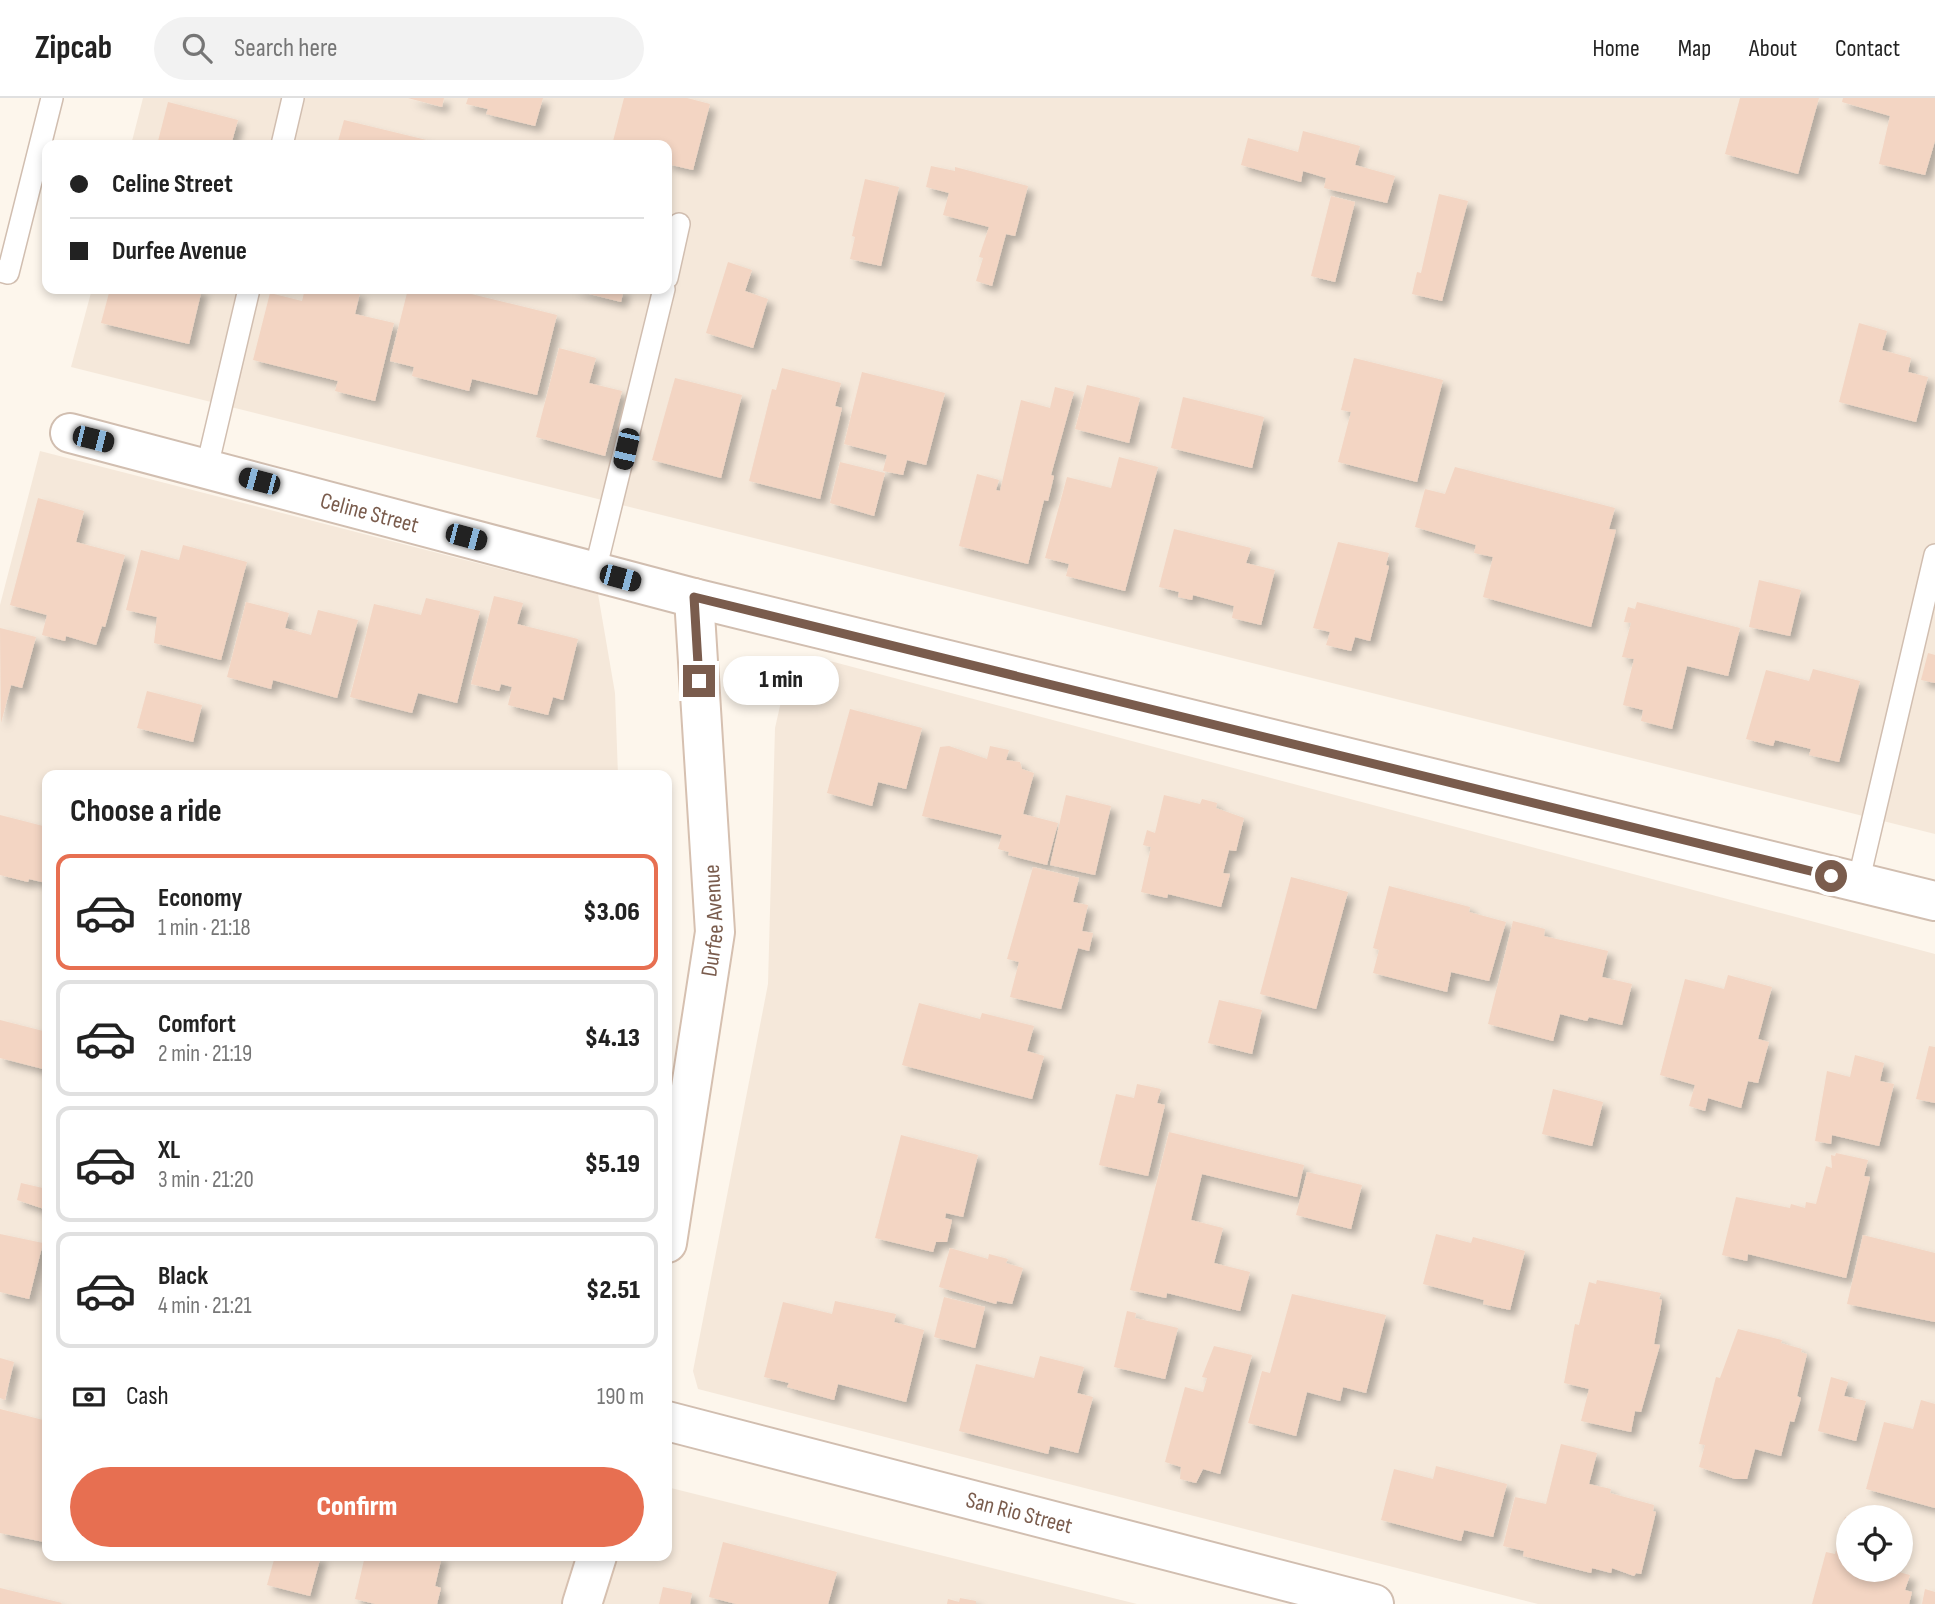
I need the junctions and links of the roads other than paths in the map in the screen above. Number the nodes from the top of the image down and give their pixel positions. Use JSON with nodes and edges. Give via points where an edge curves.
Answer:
{"nodes":[{"id":1,"x":52,"y":98,"type":"edge"},
{"id":2,"x":293,"y":98,"type":"edge"},
{"id":3,"x":283,"y":140,"type":"edge"},
{"id":4,"x":680,"y":224,"type":"dead end"},
{"id":5,"x":672,"y":257,"type":"edge"},
{"id":6,"x":0,"y":271,"type":"edge"},
{"id":7,"x":248,"y":294,"type":"edge"},
{"id":8,"x":663,"y":294,"type":"edge"},
{"id":9,"x":70,"y":433,"type":"dead end"},
{"id":10,"x":207,"y":467,"type":"junction"},
{"id":11,"x":1935,"y":555,"type":"edge"},
{"id":12,"x":595,"y":571,"type":"junction"},
{"id":13,"x":694,"y":597,"type":"junction"},
{"id":14,"x":1858,"y":883,"type":"junction"},
{"id":15,"x":1935,"y":901,"type":"edge"},
{"id":16,"x":672,"y":1211,"type":"edge"},
{"id":17,"x":672,"y":1422,"type":"edge"},
{"id":18,"x":595,"y":1561,"type":"edge"},
{"id":19,"x":582,"y":1604,"type":"edge"},
{"id":20,"x":1374,"y":1604,"type":"edge"}],
"edges":[{"from":1,"to":6,"type":"lane","via":[[8,273]]},
{"from":2,"to":3,"type":"lane"},
{"from":4,"to":5,"type":"lane"},
{"from":7,"to":10,"type":"lane"},
{"from":8,"to":12,"type":"lane"},
{"from":9,"to":10,"type":"street","name":"Celine Street"},
{"from":10,"to":12,"type":"street","name":"Celine Street"},
{"from":11,"to":14,"type":"lane"},
{"from":12,"to":13,"type":"street","name":"Celine Street"},
{"from":13,"to":14,"type":"street","name":"Celine Street"},
{"from":13,"to":16,"type":"street","name":"Durfee Avenue","via":[[715,932]]},
{"from":14,"to":15,"type":"street","name":"Celine Street"},
{"from":17,"to":20,"type":"street","name":"San Rio Street"},
{"from":18,"to":19,"type":"street"}]}
